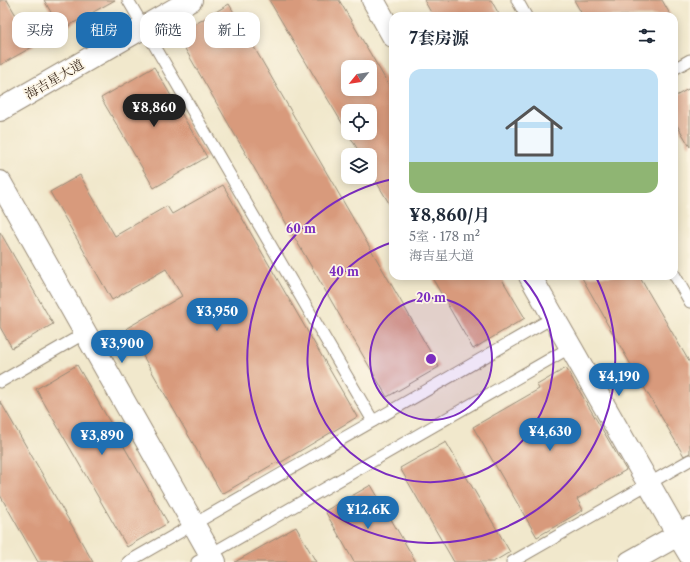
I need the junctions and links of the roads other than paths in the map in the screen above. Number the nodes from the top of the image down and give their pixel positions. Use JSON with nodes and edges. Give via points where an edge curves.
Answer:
{"nodes":[{"id":1,"x":128,"y":0,"type":"edge"},
{"id":2,"x":191,"y":0,"type":"edge"},
{"id":3,"x":373,"y":0,"type":"edge"},
{"id":4,"x":517,"y":0,"type":"edge"},
{"id":5,"x":170,"y":12,"type":"edge"},
{"id":6,"x":524,"y":12,"type":"edge"},
{"id":7,"x":140,"y":20,"type":"edge"},
{"id":8,"x":140,"y":29,"type":"edge"},
{"id":9,"x":389,"y":29,"type":"edge"},
{"id":10,"x":156,"y":48,"type":"edge"},
{"id":11,"x":690,"y":60,"type":"edge"},
{"id":12,"x":678,"y":67,"type":"edge"},
{"id":13,"x":0,"y":110,"type":"edge"},
{"id":14,"x":0,"y":182,"type":"edge"},
{"id":15,"x":532,"y":280,"type":"edge"},
{"id":16,"x":677,"y":280,"type":"edge"},
{"id":17,"x":690,"y":302,"type":"edge"},
{"id":18,"x":554,"y":317,"type":"junction"},
{"id":19,"x":85,"y":332,"type":"junction"},
{"id":20,"x":571,"y":347,"type":"junction"},
{"id":21,"x":0,"y":382,"type":"edge"},
{"id":22,"x":372,"y":421,"type":"junction"},
{"id":23,"x":690,"y":460,"type":"edge"},
{"id":24,"x":649,"y":483,"type":"junction"},
{"id":25,"x":193,"y":524,"type":"junction"},
{"id":26,"x":684,"y":531,"type":"edge"},
{"id":27,"x":690,"y":555,"type":"edge"},
{"id":28,"x":207,"y":559,"type":"edge"},
{"id":29,"x":128,"y":562,"type":"edge"},
{"id":30,"x":512,"y":562,"type":"edge"},
{"id":31,"x":630,"y":562,"type":"edge"}],
"edges":[{"from":1,"to":7,"type":"lane"},
{"from":2,"to":5,"type":"street","name":"海吉星大道"},
{"from":3,"to":9,"type":"street"},
{"from":4,"to":6,"type":"lane"},
{"from":8,"to":13,"type":"street","name":"海吉星大道"},
{"from":10,"to":22,"type":"lane"},
{"from":11,"to":12,"type":"lane"},
{"from":14,"to":19,"type":"street"},
{"from":15,"to":18,"type":"street"},
{"from":16,"to":17,"type":"lane"},
{"from":18,"to":20,"type":"street"},
{"from":18,"to":22,"type":"lane"},
{"from":19,"to":21,"type":"lane"},
{"from":19,"to":25,"type":"street"},
{"from":20,"to":24,"type":"street"},
{"from":20,"to":28,"type":"lane"},
{"from":22,"to":25,"type":"lane"},
{"from":23,"to":24,"type":"lane"},
{"from":24,"to":26,"type":"street"},
{"from":24,"to":30,"type":"lane"},
{"from":25,"to":28,"type":"street"},
{"from":25,"to":29,"type":"lane"},
{"from":26,"to":27,"type":"street"},
{"from":26,"to":31,"type":"street"}]}
